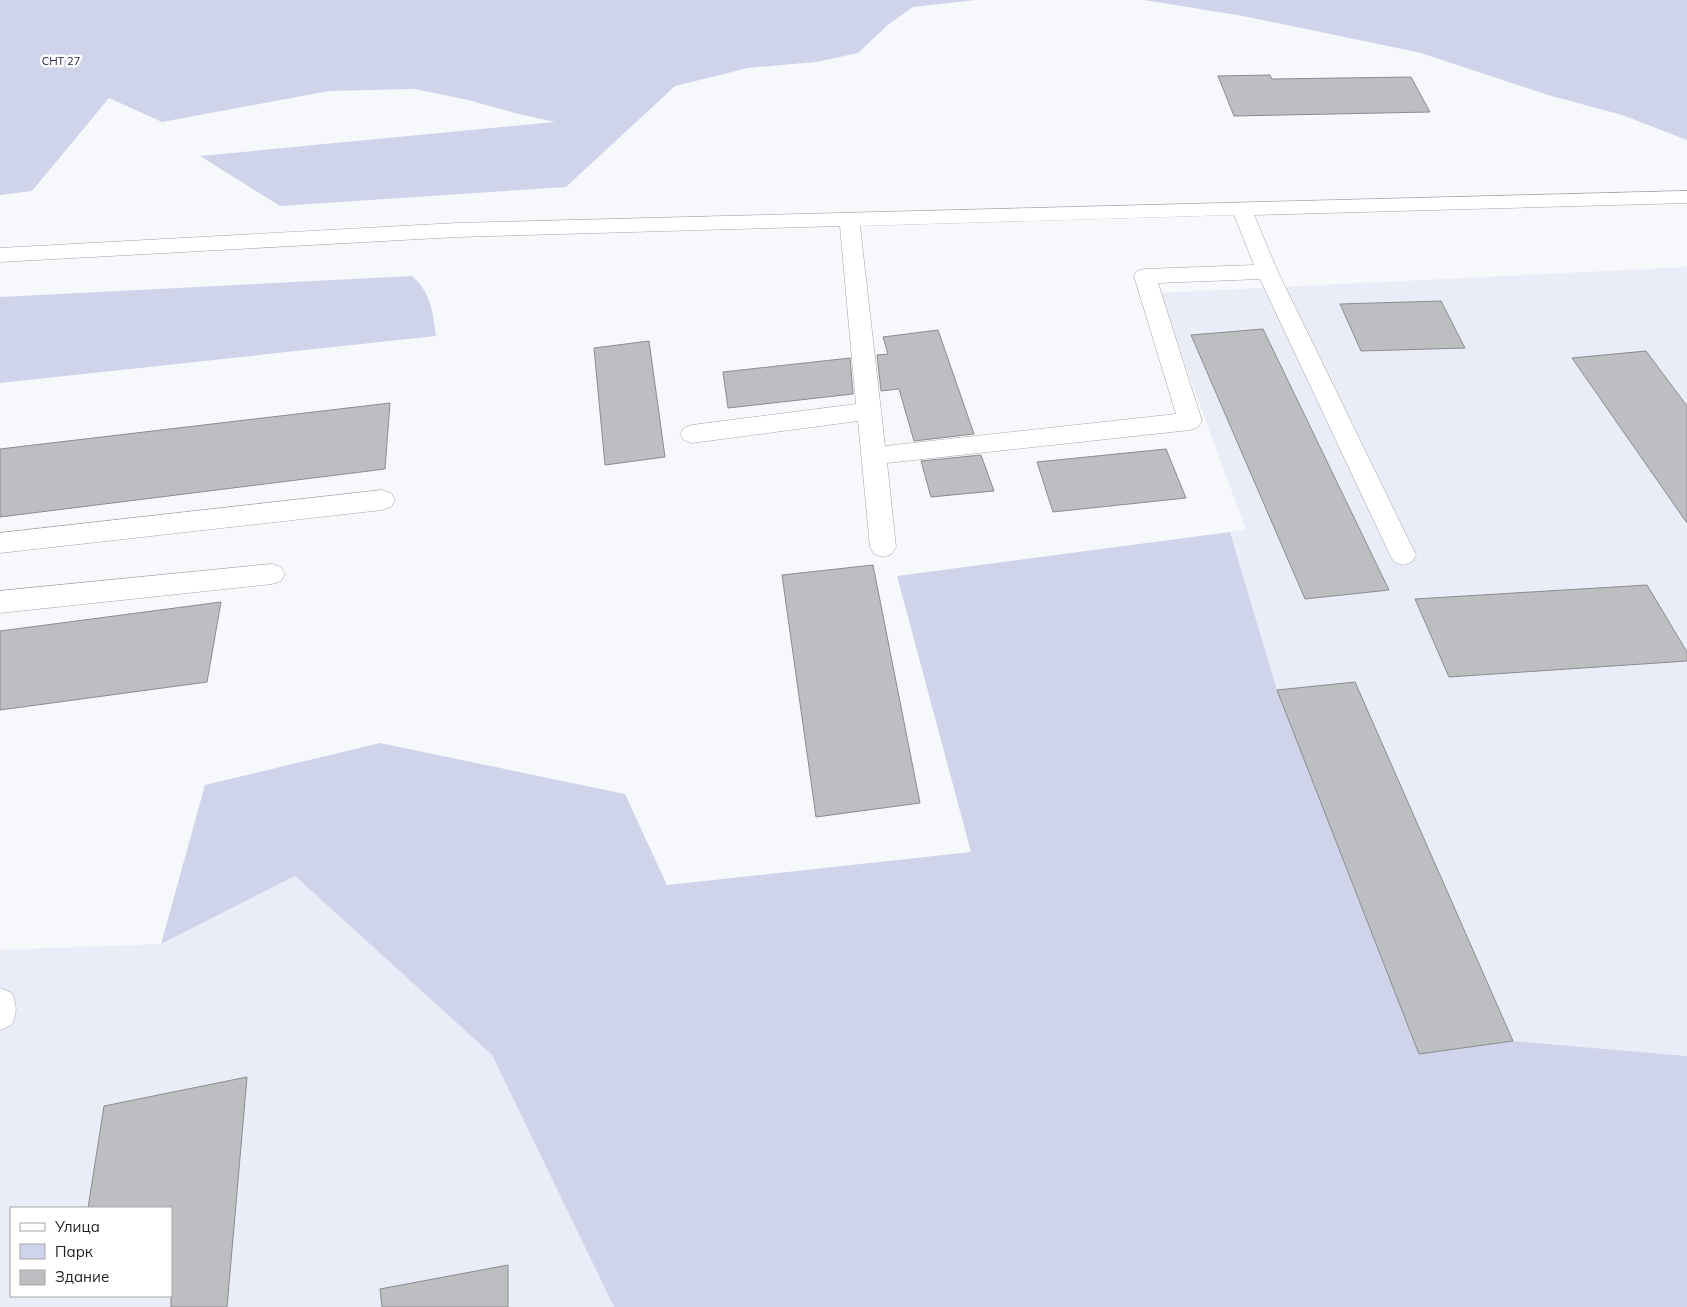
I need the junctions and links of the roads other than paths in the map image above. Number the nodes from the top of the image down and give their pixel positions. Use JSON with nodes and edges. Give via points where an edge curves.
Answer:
{"nodes":[{"id":1,"x":1687,"y":196,"type":"edge"},
{"id":2,"x":1241,"y":208,"type":"junction"},
{"id":3,"x":849,"y":218,"type":"junction"},
{"id":4,"x":0,"y":255,"type":"edge"},
{"id":5,"x":1267,"y":272,"type":"junction"},
{"id":6,"x":869,"y":411,"type":"junction"},
{"id":7,"x":692,"y":434,"type":"dead end"},
{"id":8,"x":874,"y":456,"type":"junction"},
{"id":9,"x":382,"y":500,"type":"dead end"},
{"id":10,"x":0,"y":542,"type":"edge"},
{"id":11,"x":883,"y":547,"type":"dead end"},
{"id":12,"x":1403,"y":555,"type":"dead end"},
{"id":13,"x":272,"y":574,"type":"dead end"},
{"id":14,"x":0,"y":602,"type":"edge"},
{"id":15,"x":0,"y":1005,"type":"edge"},
{"id":16,"x":0,"y":1013,"type":"edge"}],
"edges":[{"from":1,"to":2,"type":"street"},
{"from":2,"to":3,"type":"street"},
{"from":2,"to":5,"type":"street"},
{"from":3,"to":4,"type":"street","via":[[457,230]]},
{"from":3,"to":6,"type":"street"},
{"from":5,"to":8,"type":"street","via":[[1145,276],[1190,421]]},
{"from":5,"to":12,"type":"street"},
{"from":6,"to":7,"type":"street"},
{"from":6,"to":8,"type":"street"},
{"from":8,"to":11,"type":"street"},
{"from":9,"to":10,"type":"street"},
{"from":13,"to":14,"type":"street"},
{"from":15,"to":16,"type":"street"}]}
